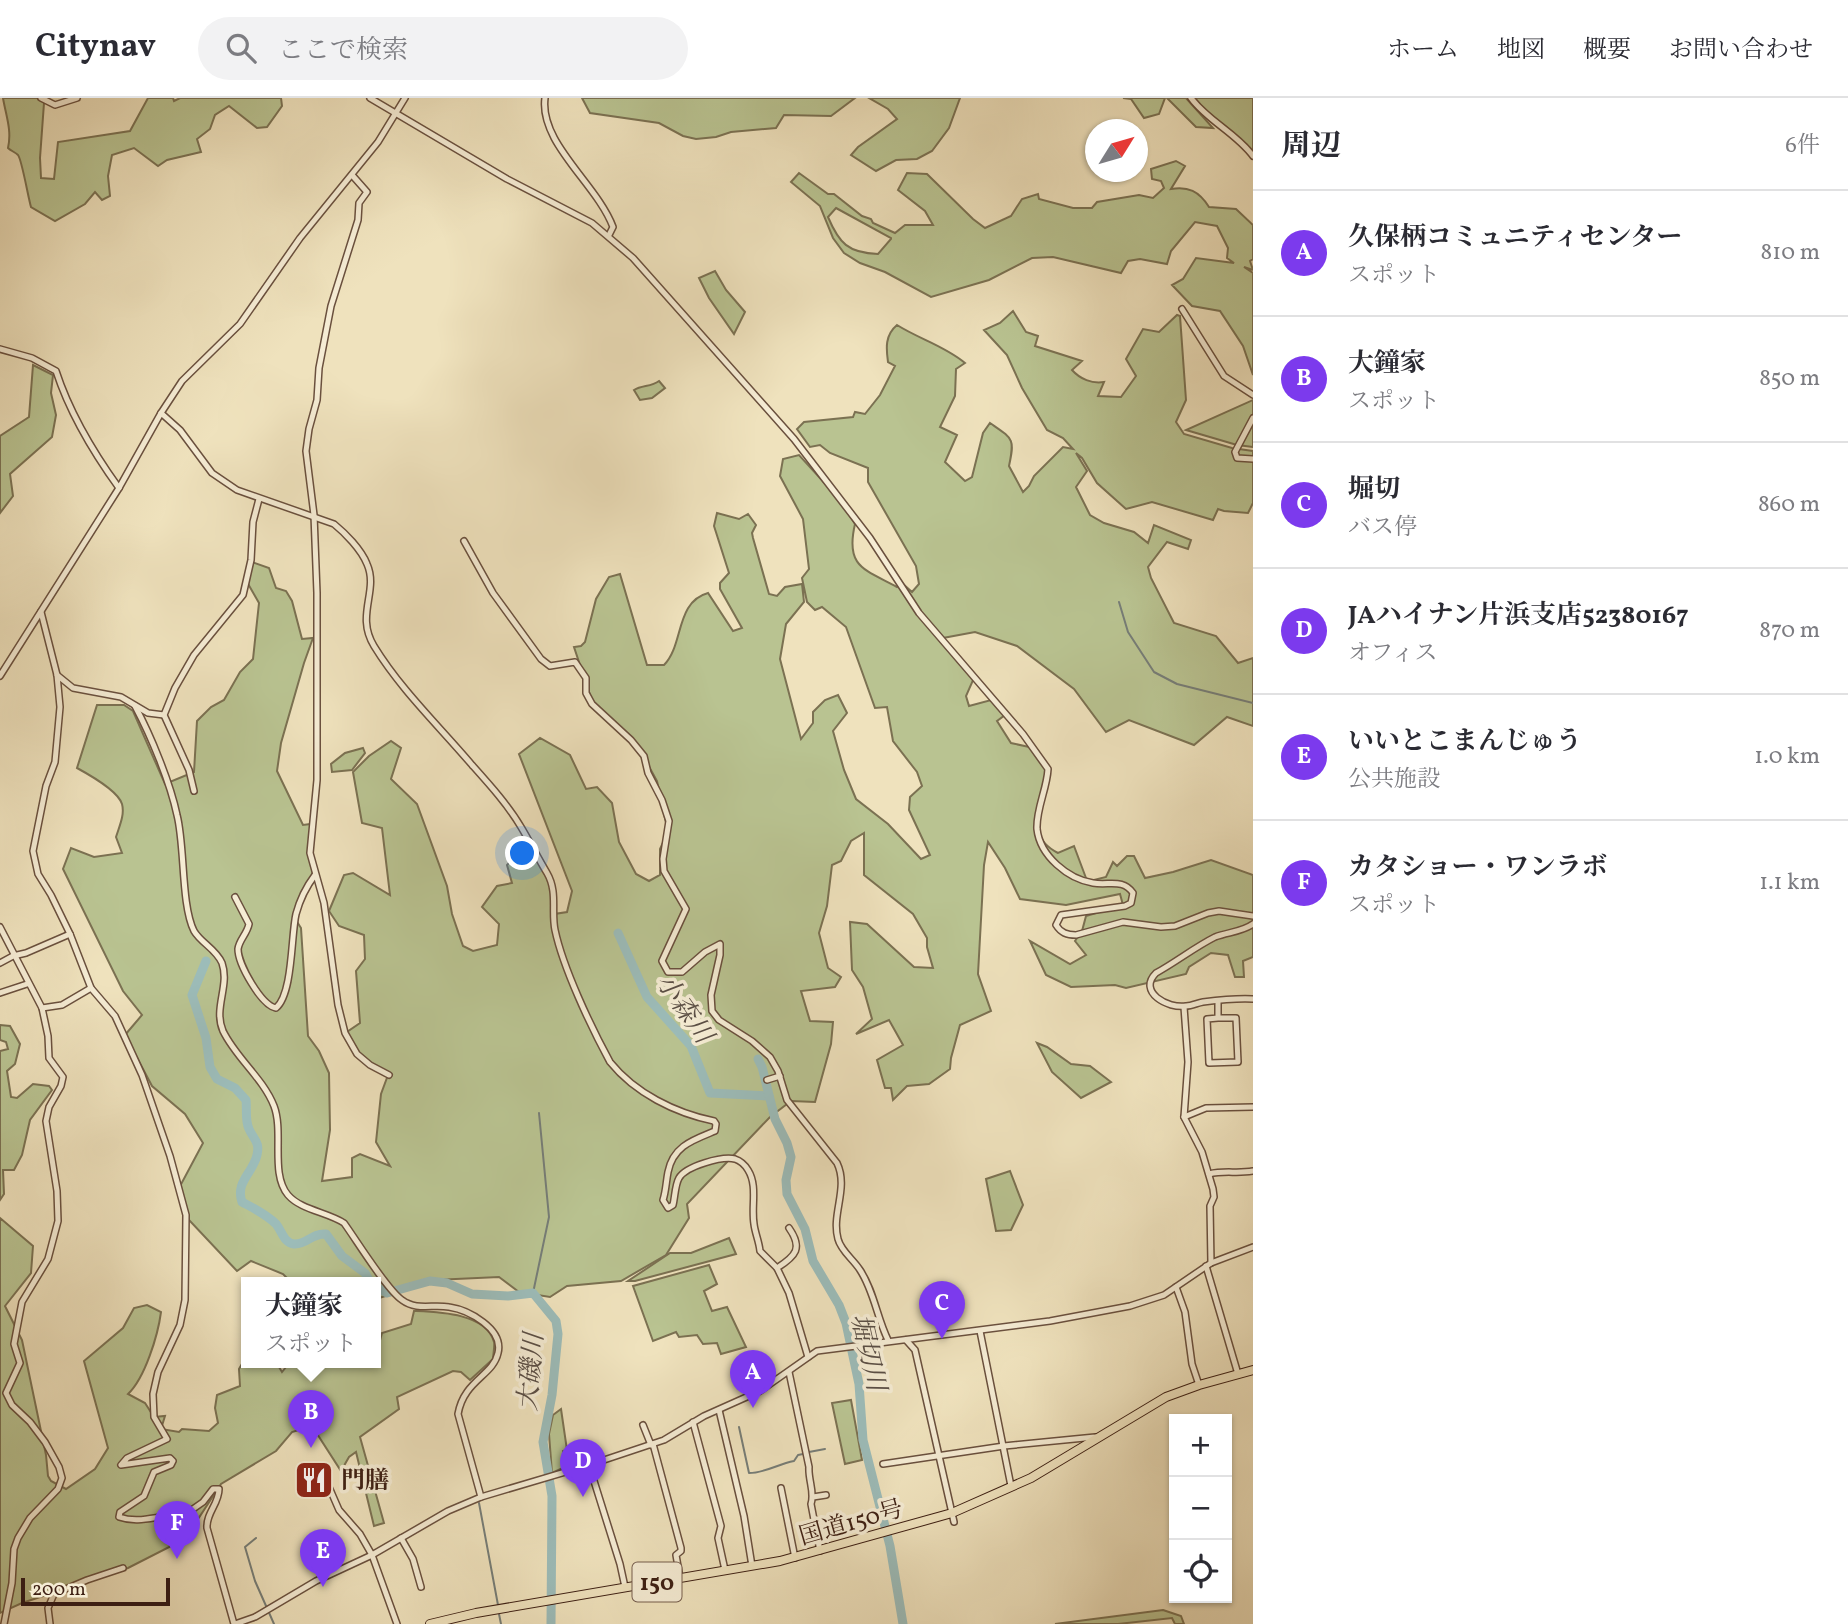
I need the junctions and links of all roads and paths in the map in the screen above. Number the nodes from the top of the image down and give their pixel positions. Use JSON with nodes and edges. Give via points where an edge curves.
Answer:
{"nodes":[{"id":1,"x":41,"y":98,"type":"edge"},
{"id":2,"x":77,"y":98,"type":"edge"},
{"id":3,"x":370,"y":98,"type":"edge"},
{"id":4,"x":405,"y":98,"type":"edge"},
{"id":5,"x":545,"y":98,"type":"edge"},
{"id":6,"x":1191,"y":98,"type":"edge"},
{"id":7,"x":396,"y":113,"type":"junction"},
{"id":8,"x":1253,"y":156,"type":"edge"},
{"id":9,"x":352,"y":175,"type":"junction"},
{"id":10,"x":609,"y":235,"type":"junction"},
{"id":11,"x":1182,"y":309,"type":"dead end"},
{"id":12,"x":0,"y":349,"type":"edge"},
{"id":13,"x":1253,"y":395,"type":"edge"},
{"id":14,"x":161,"y":413,"type":"junction"},
{"id":15,"x":1253,"y":418,"type":"edge"},
{"id":16,"x":1253,"y":459,"type":"edge"},
{"id":17,"x":119,"y":488,"type":"junction"},
{"id":18,"x":259,"y":499,"type":"junction"},
{"id":19,"x":314,"y":516,"type":"junction"},
{"id":20,"x":464,"y":541,"type":"dead end"},
{"id":21,"x":41,"y":612,"type":"junction"},
{"id":22,"x":57,"y":675,"type":"junction"},
{"id":23,"x":0,"y":676,"type":"edge"},
{"id":24,"x":135,"y":706,"type":"junction"},
{"id":25,"x":164,"y":715,"type":"junction"},
{"id":26,"x":194,"y":791,"type":"dead end"},
{"id":27,"x":315,"y":875,"type":"junction"},
{"id":28,"x":235,"y":897,"type":"dead end"},
{"id":29,"x":1253,"y":916,"type":"edge"},
{"id":30,"x":1253,"y":924,"type":"edge"},
{"id":31,"x":0,"y":927,"type":"edge"},
{"id":32,"x":69,"y":934,"type":"junction"},
{"id":33,"x":13,"y":956,"type":"junction"},
{"id":34,"x":0,"y":963,"type":"edge"},
{"id":35,"x":27,"y":984,"type":"junction"},
{"id":36,"x":91,"y":988,"type":"junction"},
{"id":37,"x":0,"y":993,"type":"edge"},
{"id":38,"x":1253,"y":999,"type":"edge"},
{"id":39,"x":1218,"y":1001,"type":"junction"},
{"id":40,"x":1184,"y":1007,"type":"junction"},
{"id":41,"x":42,"y":1008,"type":"junction"},
{"id":42,"x":1218,"y":1018,"type":"junction"},
{"id":43,"x":388,"y":1075,"type":"dead end"},
{"id":44,"x":780,"y":1076,"type":"junction"},
{"id":45,"x":767,"y":1080,"type":"dead end"},
{"id":46,"x":1253,"y":1107,"type":"edge"},
{"id":47,"x":1184,"y":1117,"type":"junction"},
{"id":48,"x":1253,"y":1171,"type":"edge"},
{"id":49,"x":1209,"y":1174,"type":"junction"},
{"id":50,"x":789,"y":1228,"type":"dead end"},
{"id":51,"x":1253,"y":1247,"type":"edge"},
{"id":52,"x":1208,"y":1264,"type":"junction"},
{"id":53,"x":777,"y":1268,"type":"junction"},
{"id":54,"x":1176,"y":1287,"type":"junction"},
{"id":55,"x":980,"y":1331,"type":"junction"},
{"id":56,"x":888,"y":1340,"type":"junction"},
{"id":57,"x":906,"y":1340,"type":"junction"},
{"id":58,"x":808,"y":1357,"type":"junction"},
{"id":59,"x":1253,"y":1370,"type":"edge"},
{"id":60,"x":789,"y":1372,"type":"junction"},
{"id":61,"x":1238,"y":1374,"type":"junction"},
{"id":62,"x":1199,"y":1385,"type":"junction"},
{"id":63,"x":719,"y":1410,"type":"junction"},
{"id":64,"x":693,"y":1422,"type":"junction"},
{"id":65,"x":643,"y":1425,"type":"dead end"},
{"id":66,"x":1096,"y":1437,"type":"junction"},
{"id":67,"x":652,"y":1445,"type":"junction"},
{"id":68,"x":1004,"y":1446,"type":"junction"},
{"id":69,"x":939,"y":1455,"type":"junction"},
{"id":70,"x":883,"y":1464,"type":"dead end"},
{"id":71,"x":589,"y":1465,"type":"junction"},
{"id":72,"x":321,"y":1471,"type":"dead end"},
{"id":73,"x":1011,"y":1486,"type":"junction"},
{"id":74,"x":780,"y":1488,"type":"dead end"},
{"id":75,"x":826,"y":1494,"type":"dead end"},
{"id":76,"x":481,"y":1497,"type":"junction"},
{"id":77,"x":813,"y":1497,"type":"junction"},
{"id":78,"x":953,"y":1518,"type":"junction"},
{"id":79,"x":401,"y":1538,"type":"junction"},
{"id":80,"x":820,"y":1551,"type":"junction"},
{"id":81,"x":372,"y":1555,"type":"junction"},
{"id":82,"x":795,"y":1558,"type":"junction"},
{"id":83,"x":752,"y":1566,"type":"junction"},
{"id":84,"x":123,"y":1568,"type":"dead end"},
{"id":85,"x":725,"y":1570,"type":"junction"},
{"id":86,"x":680,"y":1578,"type":"junction"},
{"id":87,"x":421,"y":1587,"type":"dead end"},
{"id":88,"x":625,"y":1587,"type":"junction"},
{"id":89,"x":4,"y":1624,"type":"edge"},
{"id":90,"x":50,"y":1624,"type":"edge"},
{"id":91,"x":234,"y":1624,"type":"edge"},
{"id":92,"x":397,"y":1624,"type":"edge"},
{"id":93,"x":430,"y":1624,"type":"edge"}],
"edges":[{"from":1,"to":2,"type":"street","via":[[55,105]]},
{"from":3,"to":7,"type":"street"},
{"from":4,"to":7,"type":"street"},
{"from":5,"to":10,"type":"street","via":[[553,138],[604,205],[613,227]]},
{"from":6,"to":8,"type":"street"},
{"from":7,"to":9,"type":"street"},
{"from":7,"to":10,"type":"street"},
{"from":9,"to":14,"type":"street","via":[[300,238],[240,324],[182,381]]},
{"from":9,"to":19,"type":"street","via":[[367,192],[359,203],[331,306],[309,429],[306,451]]},
{"from":10,"to":29,"type":"street","via":[[794,439],[870,538],[919,613],[1034,748],[1048,769],[1037,828],[1046,854],[1081,881],[1123,883],[1133,893],[1131,903],[1125,906],[1061,915],[1056,925],[1059,930],[1076,935],[1123,922],[1175,926],[1219,911]]},
{"from":11,"to":13,"type":"street","via":[[1224,376]]},
{"from":12,"to":17,"type":"street","via":[[56,371],[76,421]]},
{"from":14,"to":17,"type":"street"},
{"from":14,"to":18,"type":"street","via":[[218,478]]},
{"from":15,"to":16,"type":"street","via":[[1235,452],[1242,460]]},
{"from":17,"to":21,"type":"street"},
{"from":18,"to":19,"type":"street"},
{"from":18,"to":25,"type":"street","via":[[243,595],[194,655]]},
{"from":19,"to":27,"type":"street","via":[[317,780],[310,853]]},
{"from":19,"to":53,"type":"street","via":[[344,532],[368,565],[366,627],[374,646],[508,809],[549,877],[555,932],[610,1062],[620,1075],[669,1107],[716,1124],[715,1131],[693,1139],[674,1154],[663,1200],[668,1208],[673,1205],[679,1178],[687,1170],[736,1159],[750,1173],[760,1251]]},
{"from":20,"to":44,"type":"street","via":[[493,593],[537,653],[550,666],[575,662],[586,678],[592,704],[644,756],[669,821],[664,871],[686,909],[662,961],[664,967],[668,972],[682,972],[720,944],[712,1012],[766,1052]]},
{"from":21,"to":22,"type":"street"},
{"from":21,"to":23,"type":"street"},
{"from":22,"to":24,"type":"street","via":[[73,688],[121,697]]},
{"from":22,"to":32,"type":"street","via":[[58,748],[33,851],[38,874]]},
{"from":24,"to":25,"type":"street"},
{"from":24,"to":76,"type":"street","via":[[178,815],[195,932],[216,954],[225,976],[218,1014],[224,1032],[274,1107],[283,1188],[298,1202],[344,1223],[398,1297],[415,1307],[459,1308],[494,1331],[499,1342],[495,1362],[466,1390],[458,1414]]},
{"from":25,"to":26,"type":"street"},
{"from":27,"to":28,"type":"street","via":[[297,912],[286,983],[276,1008],[258,994],[239,957],[249,924]]},
{"from":27,"to":43,"type":"street","via":[[324,903],[345,1033],[357,1054]]},
{"from":30,"to":40,"type":"street","via":[[1208,941],[1152,976],[1152,995]]},
{"from":31,"to":33,"type":"street"},
{"from":32,"to":33,"type":"street"},
{"from":32,"to":36,"type":"street"},
{"from":33,"to":34,"type":"street"},
{"from":33,"to":35,"type":"street"},
{"from":35,"to":37,"type":"street"},
{"from":35,"to":41,"type":"street"},
{"from":36,"to":41,"type":"street","via":[[62,1005]]},
{"from":36,"to":91,"type":"street","via":[[116,1016],[142,1075],[186,1215],[186,1300],[153,1394],[154,1417],[167,1439],[121,1465],[173,1461],[154,1472],[144,1496],[119,1517],[144,1522],[169,1514],[183,1516],[213,1489],[219,1489],[206,1519]]},
{"from":38,"to":39,"type":"street"},
{"from":39,"to":40,"type":"street"},
{"from":39,"to":42,"type":"street"},
{"from":40,"to":47,"type":"street","via":[[1188,1062]]},
{"from":41,"to":89,"type":"street","via":[[49,1058],[63,1077],[46,1121],[58,1221],[48,1259],[22,1302],[14,1345],[20,1363],[6,1393],[45,1442],[62,1478],[18,1538]]},
{"from":42,"to":42,"type":"street","via":[[1236,1017],[1238,1062],[1209,1063],[1207,1019]]},
{"from":44,"to":45,"type":"street"},
{"from":44,"to":56,"type":"street","via":[[788,1100],[841,1171],[838,1241],[872,1293]]},
{"from":46,"to":47,"type":"street","via":[[1206,1108]]},
{"from":47,"to":49,"type":"street"},
{"from":48,"to":49,"type":"street"},
{"from":49,"to":52,"type":"street","via":[[1214,1197]]},
{"from":50,"to":53,"type":"street","via":[[797,1248]]},
{"from":51,"to":52,"type":"street"},
{"from":52,"to":54,"type":"street"},
{"from":52,"to":61,"type":"street"},
{"from":53,"to":58,"type":"street"},
{"from":54,"to":55,"type":"street","via":[[1122,1308]]},
{"from":54,"to":62,"type":"street"},
{"from":55,"to":57,"type":"street"},
{"from":55,"to":68,"type":"street"},
{"from":56,"to":57,"type":"street"},
{"from":56,"to":58,"type":"street","via":[[825,1348]]},
{"from":57,"to":69,"type":"street","via":[[915,1350]]},
{"from":58,"to":60,"type":"street"},
{"from":59,"to":61,"type":"highway","name":"国道150号","number":"150"},
{"from":60,"to":63,"type":"street"},
{"from":60,"to":77,"type":"street"},
{"from":61,"to":62,"type":"highway","name":"国道150号","number":"150"},
{"from":62,"to":66,"type":"highway","name":"国道150号","number":"150","via":[[1166,1397]]},
{"from":63,"to":64,"type":"street"},
{"from":63,"to":83,"type":"street"},
{"from":64,"to":67,"type":"street"},
{"from":64,"to":85,"type":"street","via":[[721,1526],[718,1538]]},
{"from":65,"to":67,"type":"street"},
{"from":66,"to":68,"type":"street"},
{"from":66,"to":73,"type":"highway","name":"国道150号","number":"150"},
{"from":67,"to":71,"type":"street"},
{"from":67,"to":86,"type":"street","via":[[681,1548],[676,1555]]},
{"from":68,"to":69,"type":"street"},
{"from":68,"to":73,"type":"street"},
{"from":69,"to":70,"type":"street"},
{"from":69,"to":78,"type":"street"},
{"from":71,"to":76,"type":"street"},
{"from":71,"to":88,"type":"street"},
{"from":72,"to":81,"type":"street","via":[[339,1510]]},
{"from":73,"to":78,"type":"highway","name":"国道150号","number":"150"},
{"from":74,"to":82,"type":"street"},
{"from":75,"to":77,"type":"street"},
{"from":76,"to":79,"type":"street"},
{"from":77,"to":80,"type":"street"},
{"from":78,"to":80,"type":"highway","name":"国道150号","number":"150"},
{"from":79,"to":81,"type":"street"},
{"from":79,"to":87,"type":"street"},
{"from":80,"to":82,"type":"highway","name":"国道150号","number":"150"},
{"from":81,"to":91,"type":"street"},
{"from":81,"to":92,"type":"street"},
{"from":82,"to":83,"type":"highway","name":"国道150号","number":"150"},
{"from":83,"to":85,"type":"highway","name":"国道150号","number":"150"},
{"from":84,"to":90,"type":"street","via":[[54,1594],[48,1608]]},
{"from":85,"to":86,"type":"highway","name":"国道150号","number":"150"},
{"from":86,"to":88,"type":"highway","name":"国道150号","number":"150"},
{"from":88,"to":93,"type":"highway","name":"国道150号","number":"150"}]}
